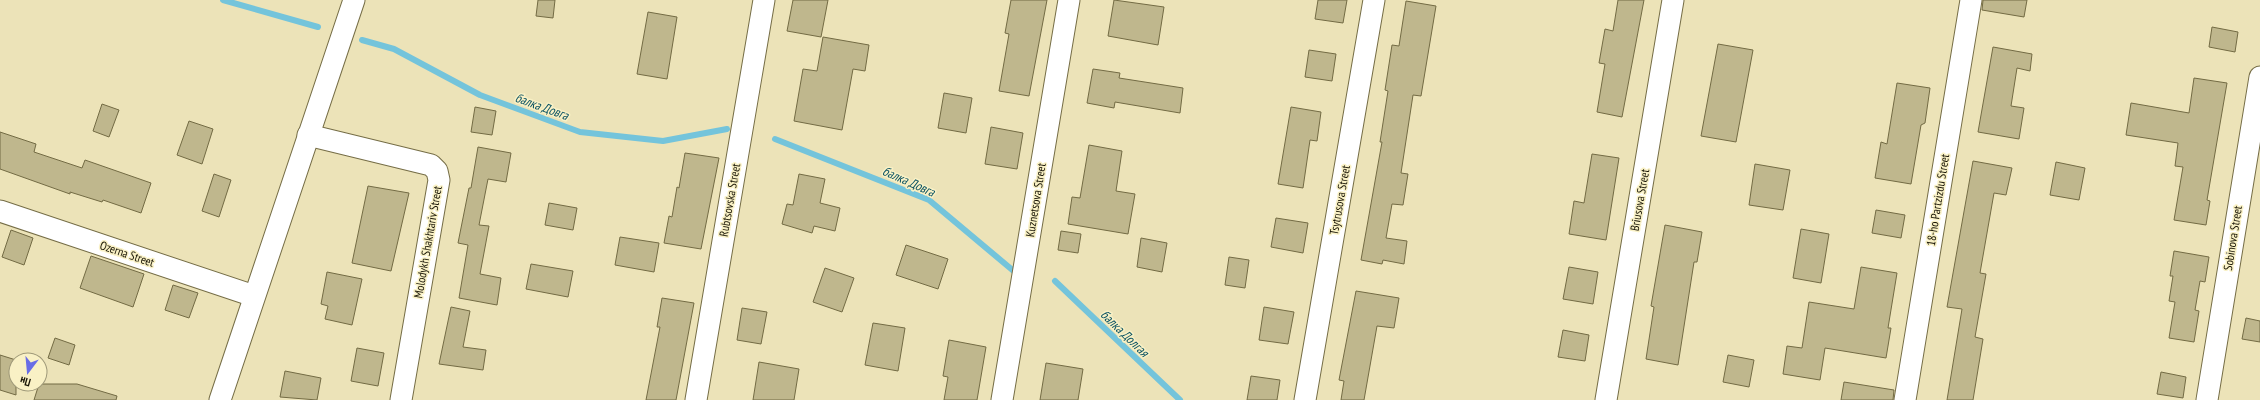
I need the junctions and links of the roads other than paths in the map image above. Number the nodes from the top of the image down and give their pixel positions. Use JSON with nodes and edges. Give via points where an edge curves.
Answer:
{"nodes":[{"id":1,"x":354,"y":0,"type":"edge"},
{"id":2,"x":764,"y":0,"type":"edge"},
{"id":3,"x":1069,"y":0,"type":"edge"},
{"id":4,"x":1374,"y":0,"type":"edge"},
{"id":5,"x":1673,"y":0,"type":"edge"},
{"id":6,"x":1971,"y":0,"type":"edge"},
{"id":7,"x":2260,"y":77,"type":"edge"},
{"id":8,"x":308,"y":135,"type":"junction"},
{"id":9,"x":0,"y":211,"type":"edge"},
{"id":10,"x":254,"y":296,"type":"junction"},
{"id":11,"x":220,"y":400,"type":"edge"},
{"id":12,"x":401,"y":400,"type":"edge"},
{"id":13,"x":696,"y":400,"type":"edge"},
{"id":14,"x":1002,"y":400,"type":"edge"},
{"id":15,"x":1306,"y":400,"type":"edge"},
{"id":16,"x":1606,"y":400,"type":"edge"},
{"id":17,"x":1905,"y":400,"type":"edge"},
{"id":18,"x":2207,"y":400,"type":"edge"}],
"edges":[{"from":1,"to":8,"type":"street"},
{"from":2,"to":13,"type":"street","name":"Rubtsovska Street"},
{"from":3,"to":14,"type":"street","name":"Kuznetsova Street"},
{"from":4,"to":15,"type":"street","name":"Tsytrusova Street"},
{"from":5,"to":16,"type":"street","name":"Briusova Street"},
{"from":6,"to":17,"type":"street","name":"18-ho Partzizdu Street"},
{"from":7,"to":18,"type":"street","name":"Sobinova Street"},
{"from":8,"to":10,"type":"street"},
{"from":8,"to":12,"type":"street","name":"Molodykh Shakhtariv Street","via":[[431,164],[437,171],[439,180]]},
{"from":9,"to":10,"type":"street","name":"Ozerna Street"},
{"from":10,"to":11,"type":"street"}]}
